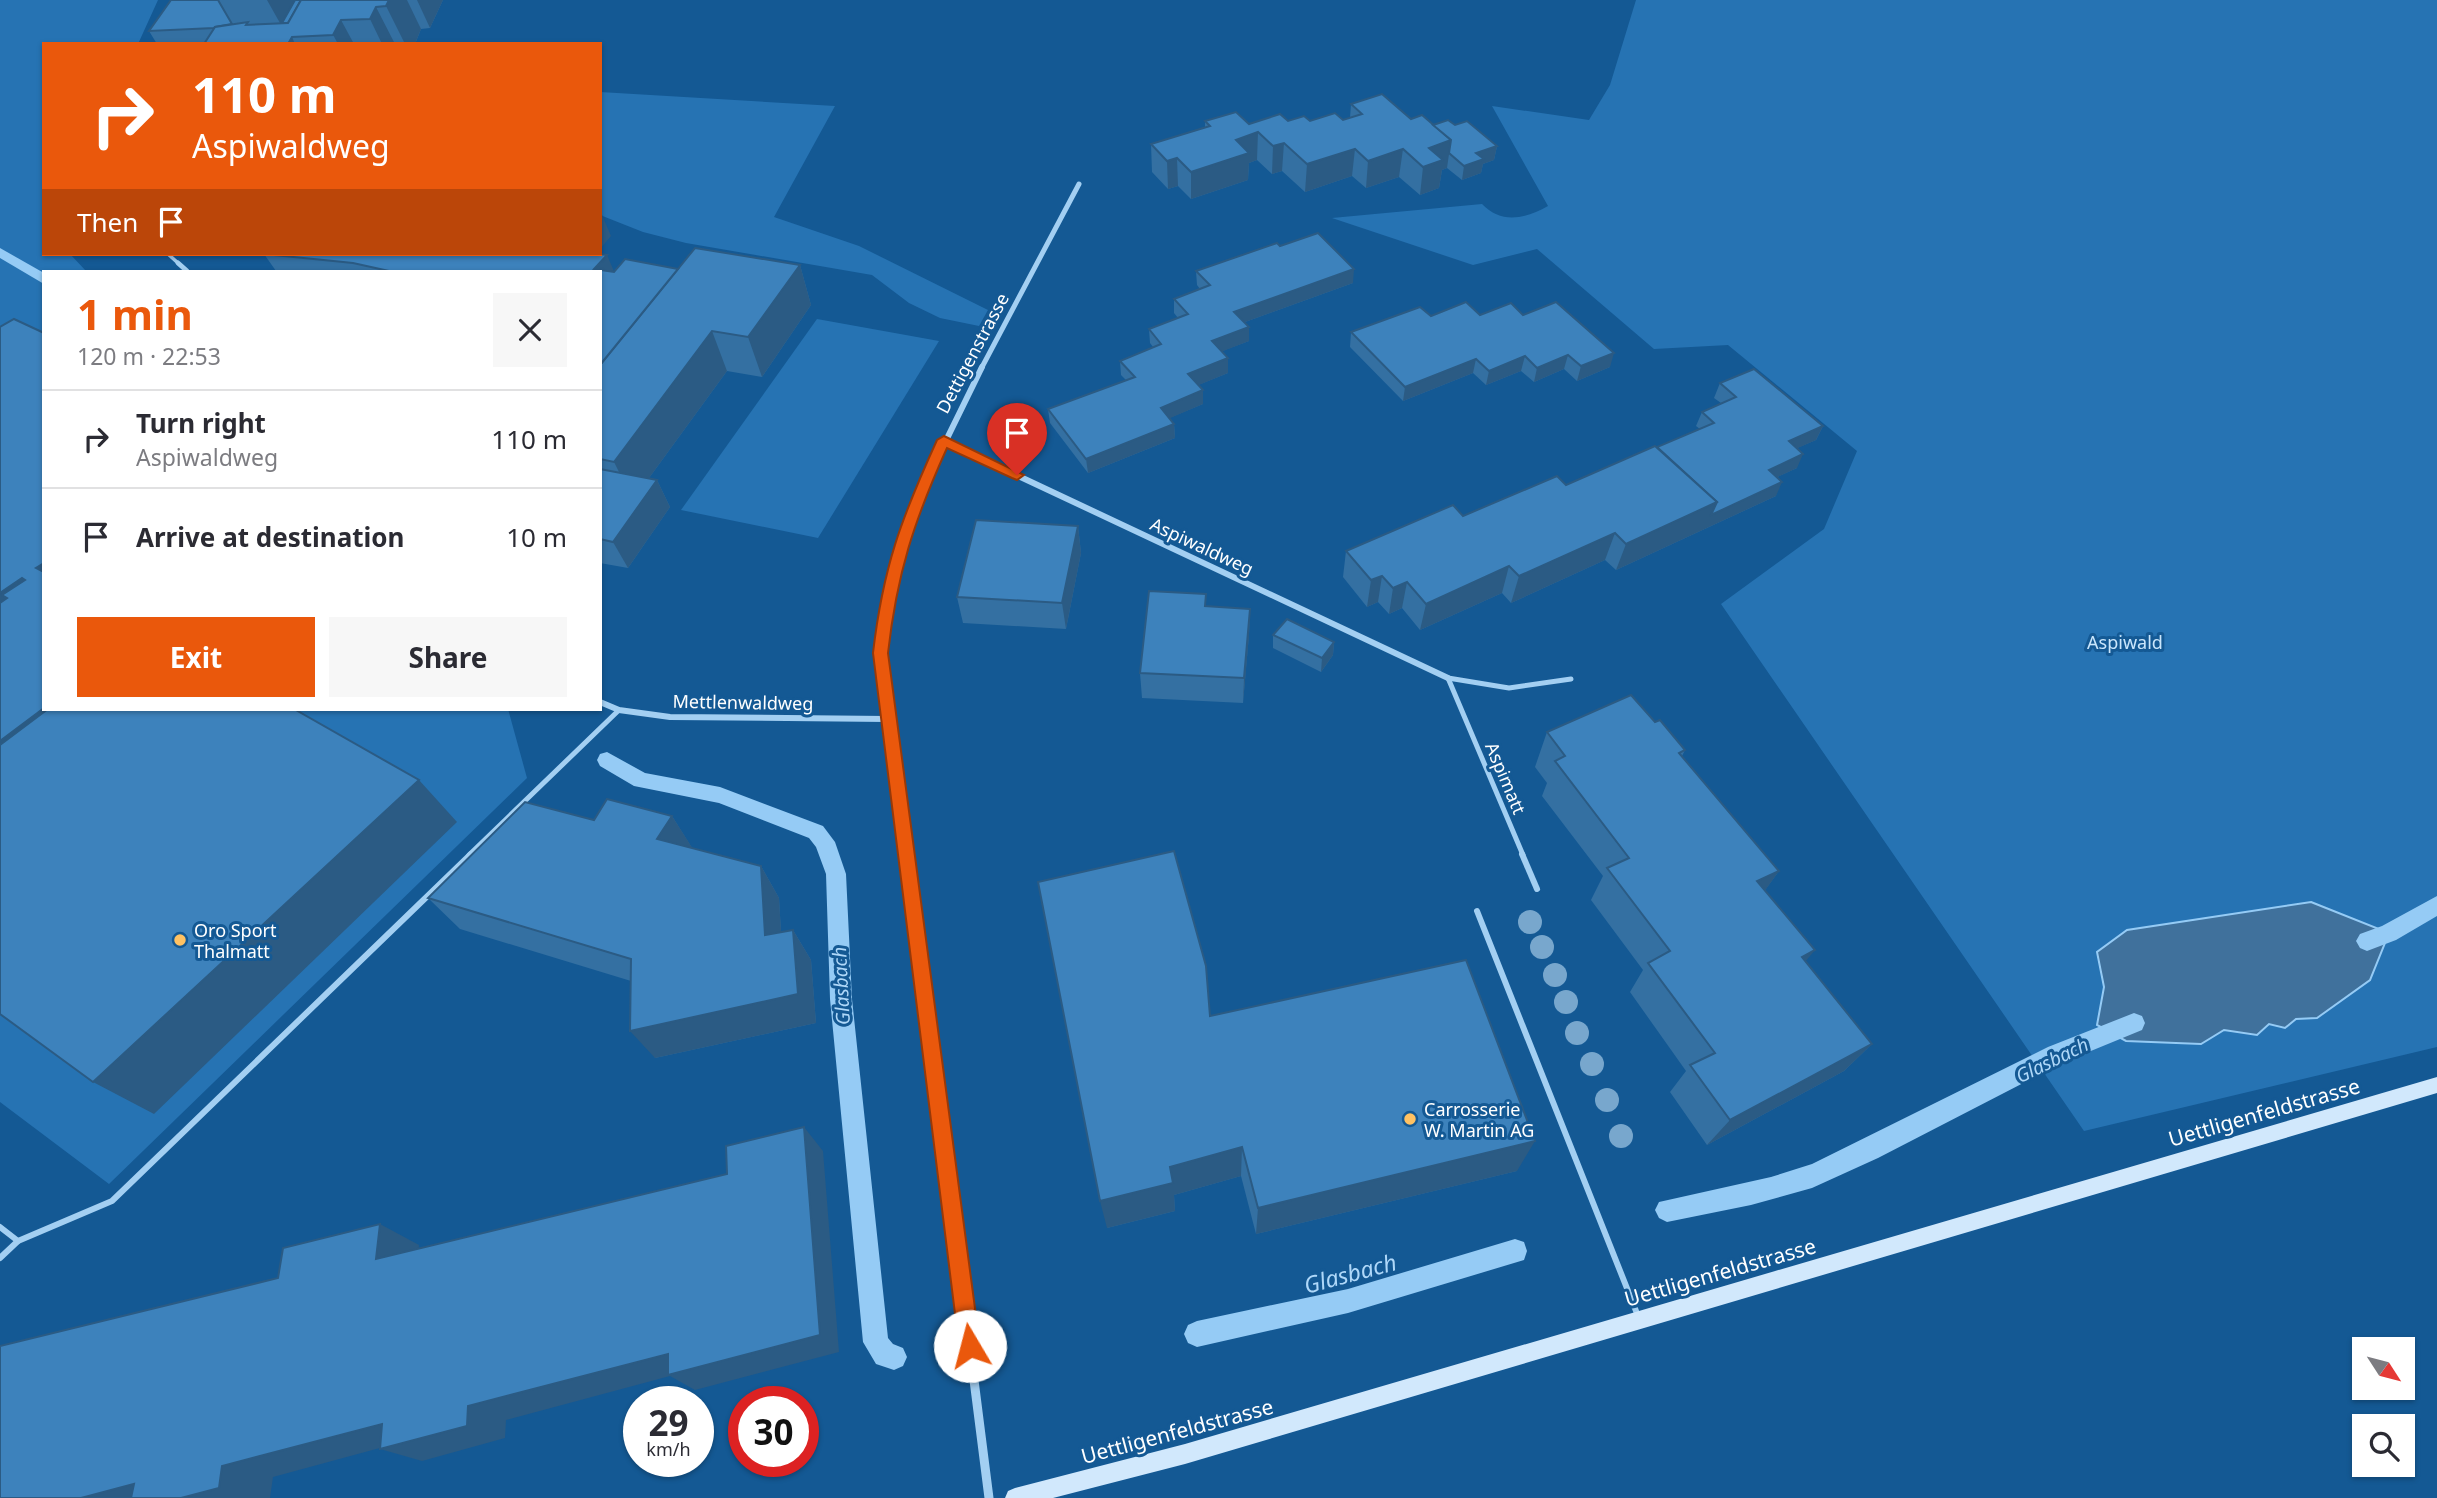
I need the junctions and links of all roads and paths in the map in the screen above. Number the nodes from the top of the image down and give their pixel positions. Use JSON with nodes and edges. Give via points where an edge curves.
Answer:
{"nodes":[{"id":1,"x":1080,"y":184,"type":"dead end"},
{"id":2,"x":170,"y":256,"type":"edge"},
{"id":3,"x":178,"y":263,"type":"joint"},
{"id":4,"x":186,"y":270,"type":"edge"},
{"id":5,"x":944,"y":440,"type":"junction"},
{"id":6,"x":1448,"y":678,"type":"junction"},
{"id":7,"x":1571,"y":679,"type":"dead end"},
{"id":8,"x":602,"y":703,"type":"edge"},
{"id":9,"x":619,"y":710,"type":"junction"},
{"id":10,"x":887,"y":719,"type":"junction"},
{"id":11,"x":1537,"y":889,"type":"dead end"},
{"id":12,"x":1477,"y":911,"type":"dead end"},
{"id":13,"x":2437,"y":1085,"type":"edge"},
{"id":14,"x":0,"y":1227,"type":"edge"},
{"id":15,"x":18,"y":1241,"type":"junction"},
{"id":16,"x":0,"y":1258,"type":"edge"},
{"id":17,"x":1639,"y":1319,"type":"junction"},
{"id":18,"x":989,"y":1498,"type":"edge"},
{"id":19,"x":1015,"y":1498,"type":"edge"}],
"edges":[{"from":1,"to":5,"type":"street","name":"Dettigenstrasse"},
{"from":2,"to":3,"type":"lane"},
{"from":3,"to":4,"type":"street"},
{"from":5,"to":6,"type":"street","name":"Aspiwaldweg"},
{"from":5,"to":10,"type":"street","name":"Dettigenstrasse","via":[[911,512],[887,595],[881,653]]},
{"from":6,"to":7,"type":"lane","via":[[1517,690]]},
{"from":6,"to":11,"type":"lane","name":"Aspimatt"},
{"from":8,"to":9,"type":"street","name":"Mettlenwaldweg"},
{"from":9,"to":10,"type":"street","name":"Mettlenwaldweg","via":[[670,718]]},
{"from":9,"to":15,"type":"lane","via":[[112,1201]]},
{"from":10,"to":18,"type":"street","name":"Dettigenstrasse"},
{"from":12,"to":17,"type":"lane"},
{"from":13,"to":17,"type":"main road","name":"Uettligenfeldstrasse"},
{"from":14,"to":15,"type":"lane"},
{"from":15,"to":16,"type":"lane"},
{"from":17,"to":19,"type":"main road","name":"Uettligenfeldstrasse","via":[[1185,1454]]}]}
